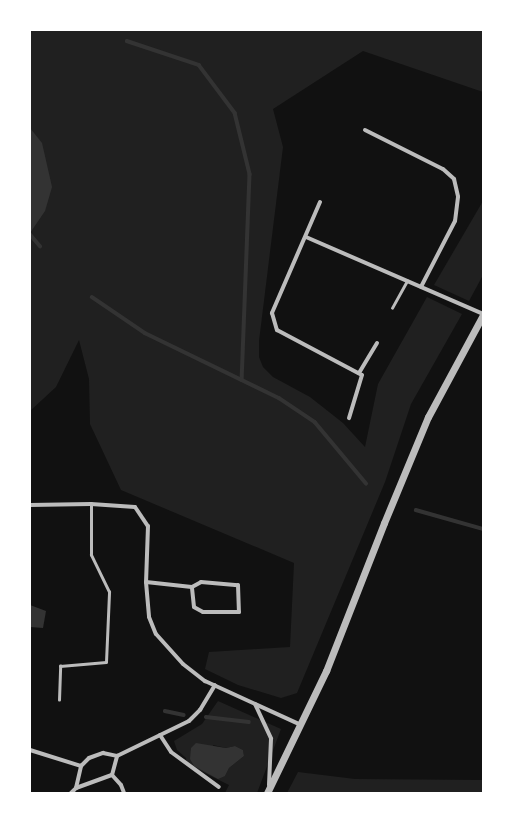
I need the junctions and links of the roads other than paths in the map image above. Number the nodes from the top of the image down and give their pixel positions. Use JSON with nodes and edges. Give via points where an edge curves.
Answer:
{"nodes":[{"id":1,"x":365,"y":130,"type":"dead end"},
{"id":2,"x":320,"y":202,"type":"dead end"},
{"id":3,"x":306,"y":237,"type":"junction"},
{"id":4,"x":407,"y":281,"type":"junction"},
{"id":5,"x":421,"y":287,"type":"junction"},
{"id":6,"x":392,"y":308,"type":"dead end"},
{"id":7,"x":483,"y":315,"type":"edge"},
{"id":8,"x":377,"y":343,"type":"dead end"},
{"id":9,"x":359,"y":373,"type":"junction"},
{"id":10,"x":349,"y":418,"type":"dead end"},
{"id":11,"x":91,"y":504,"type":"junction"},
{"id":12,"x":30,"y":505,"type":"edge"},
{"id":13,"x":146,"y":582,"type":"junction"},
{"id":14,"x":192,"y":587,"type":"junction"},
{"id":15,"x":215,"y":685,"type":"junction"},
{"id":16,"x":59,"y":700,"type":"dead end"},
{"id":17,"x":255,"y":704,"type":"junction"},
{"id":18,"x":302,"y":725,"type":"junction"},
{"id":19,"x":160,"y":735,"type":"junction"},
{"id":20,"x":30,"y":750,"type":"edge"},
{"id":21,"x":117,"y":756,"type":"junction"},
{"id":22,"x":81,"y":766,"type":"junction"},
{"id":23,"x":112,"y":775,"type":"junction"},
{"id":24,"x":219,"y":787,"type":"dead end"},
{"id":25,"x":76,"y":788,"type":"junction"},
{"id":26,"x":268,"y":791,"type":"edge"},
{"id":27,"x":71,"y":793,"type":"edge"},
{"id":28,"x":124,"y":793,"type":"edge"}],
"edges":[{"from":1,"to":5,"type":"street","via":[[444,169],[454,179],[458,197],[455,222]]},
{"from":2,"to":3,"type":"street"},
{"from":3,"to":4,"type":"street"},
{"from":3,"to":9,"type":"street","via":[[272,313],[277,330]]},
{"from":4,"to":5,"type":"street"},
{"from":4,"to":6,"type":"lane"},
{"from":5,"to":7,"type":"street"},
{"from":7,"to":18,"type":"street","via":[[428,416]]},
{"from":8,"to":9,"type":"street"},
{"from":9,"to":10,"type":"street","via":[[362,375]]},
{"from":11,"to":12,"type":"street"},
{"from":11,"to":13,"type":"street","via":[[135,507],[148,526]]},
{"from":11,"to":16,"type":"lane","via":[[91,555],[109,592],[106,662],[60,666]]},
{"from":13,"to":14,"type":"street"},
{"from":13,"to":15,"type":"street","via":[[149,617],[156,634],[183,664],[205,681]]},
{"from":14,"to":14,"type":"street","via":[[194,607],[203,612],[239,612],[238,585],[201,582]]},
{"from":15,"to":17,"type":"street"},
{"from":15,"to":19,"type":"street","via":[[200,710],[188,721]]},
{"from":17,"to":18,"type":"street"},
{"from":17,"to":26,"type":"street","via":[[271,740]]},
{"from":18,"to":26,"type":"street"},
{"from":19,"to":21,"type":"street"},
{"from":19,"to":24,"type":"street","via":[[171,752]]},
{"from":20,"to":22,"type":"street"},
{"from":21,"to":22,"type":"street","via":[[103,753],[89,758]]},
{"from":21,"to":23,"type":"street"},
{"from":22,"to":25,"type":"street"},
{"from":23,"to":25,"type":"street"},
{"from":23,"to":28,"type":"street","via":[[121,784]]},
{"from":25,"to":27,"type":"street"}]}
